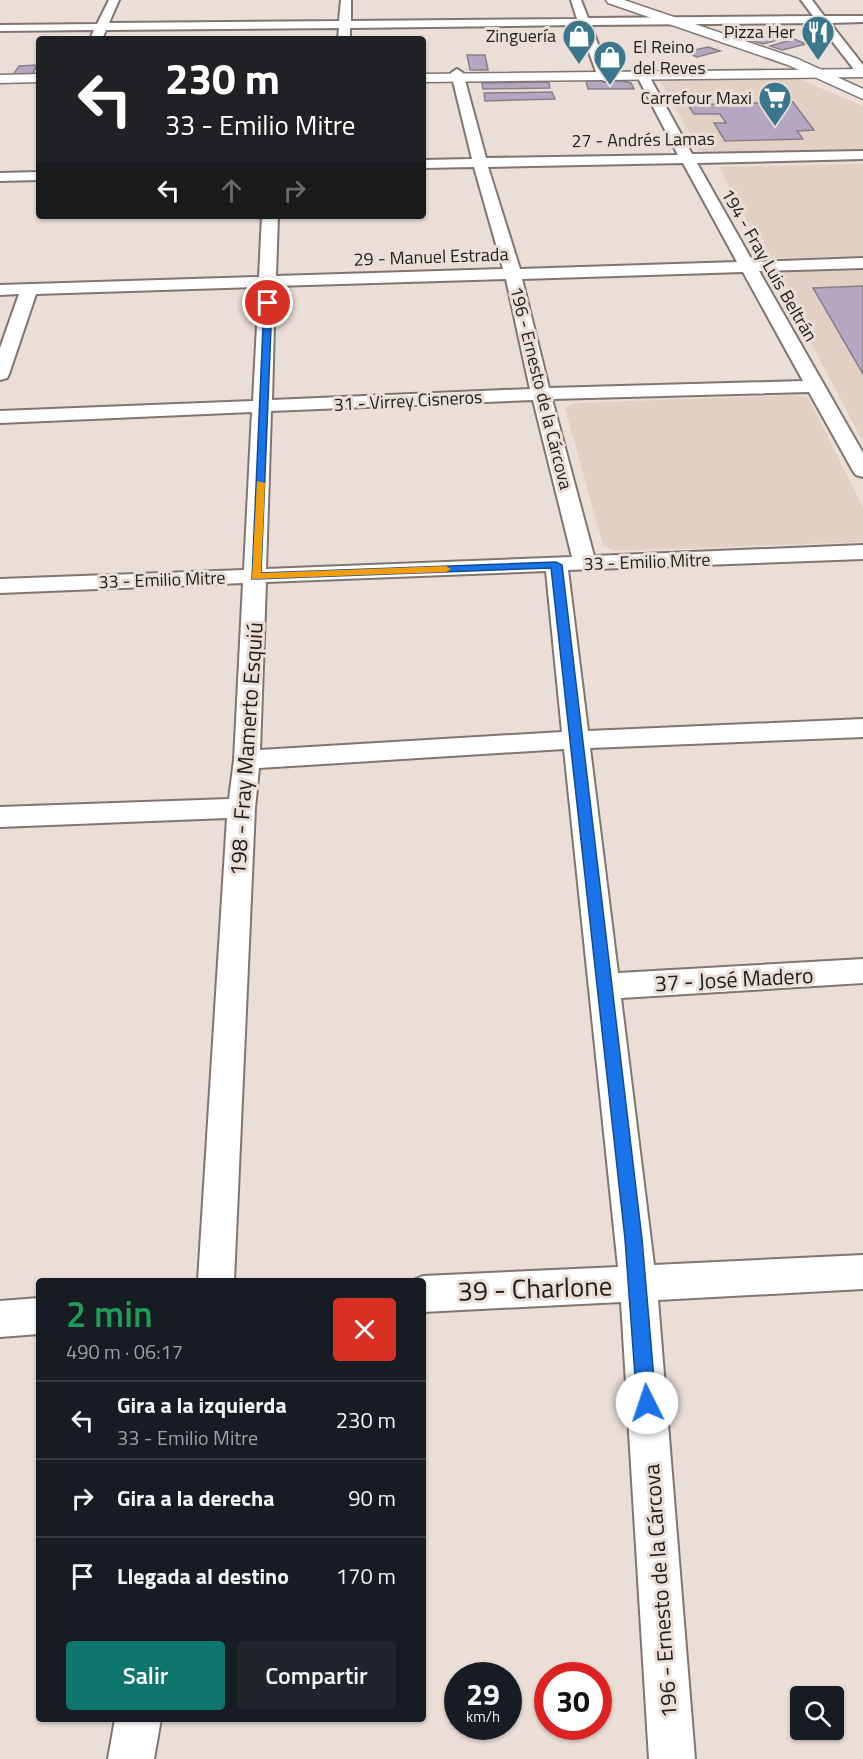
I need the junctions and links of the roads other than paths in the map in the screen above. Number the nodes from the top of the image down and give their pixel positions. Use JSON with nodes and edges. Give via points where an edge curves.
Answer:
{"nodes":[{"id":1,"x":114,"y":0,"type":"edge"},
{"id":2,"x":345,"y":0,"type":"edge"},
{"id":3,"x":576,"y":0,"type":"edge"},
{"id":4,"x":598,"y":0,"type":"edge"},
{"id":5,"x":612,"y":0,"type":"edge"},
{"id":6,"x":806,"y":0,"type":"edge"},
{"id":7,"x":863,"y":19,"type":"edge"},
{"id":8,"x":822,"y":20,"type":"junction"},
{"id":9,"x":676,"y":21,"type":"junction"},
{"id":10,"x":659,"y":22,"type":"junction"},
{"id":11,"x":584,"y":23,"type":"junction"},
{"id":12,"x":343,"y":25,"type":"junction"},
{"id":13,"x":101,"y":27,"type":"junction"},
{"id":14,"x":0,"y":28,"type":"edge"},
{"id":15,"x":97,"y":36,"type":"edge"},
{"id":16,"x":344,"y":36,"type":"edge"},
{"id":17,"x":862,"y":70,"type":"edge"},
{"id":18,"x":810,"y":72,"type":"junction"},
{"id":19,"x":603,"y":74,"type":"junction"},
{"id":20,"x":426,"y":76,"type":"edge"},
{"id":21,"x":458,"y":76,"type":"junction"},
{"id":22,"x":643,"y":76,"type":"junction"},
{"id":23,"x":36,"y":80,"type":"edge"},
{"id":24,"x":0,"y":81,"type":"edge"},
{"id":25,"x":863,"y":95,"type":"edge"},
{"id":26,"x":856,"y":155,"type":"edge"},
{"id":27,"x":687,"y":158,"type":"junction"},
{"id":28,"x":480,"y":163,"type":"junction"},
{"id":29,"x":426,"y":164,"type":"edge"},
{"id":30,"x":863,"y":172,"type":"edge"},
{"id":31,"x":36,"y":176,"type":"edge"},
{"id":32,"x":0,"y":177,"type":"edge"},
{"id":33,"x":270,"y":219,"type":"edge"},
{"id":34,"x":863,"y":263,"type":"edge"},
{"id":35,"x":747,"y":267,"type":"junction"},
{"id":36,"x":513,"y":274,"type":"junction"},
{"id":37,"x":269,"y":282,"type":"junction"},
{"id":38,"x":29,"y":289,"type":"junction"},
{"id":39,"x":0,"y":290,"type":"edge"},
{"id":40,"x":0,"y":374,"type":"edge"},
{"id":41,"x":816,"y":386,"type":"junction"},
{"id":42,"x":541,"y":394,"type":"junction"},
{"id":43,"x":263,"y":407,"type":"junction"},
{"id":44,"x":0,"y":417,"type":"edge"},
{"id":45,"x":863,"y":471,"type":"edge"},
{"id":46,"x":863,"y":552,"type":"edge"},
{"id":47,"x":571,"y":565,"type":"junction"},
{"id":48,"x":256,"y":577,"type":"junction"},
{"id":49,"x":0,"y":586,"type":"edge"},
{"id":50,"x":863,"y":728,"type":"edge"},
{"id":51,"x":576,"y":740,"type":"junction"},
{"id":52,"x":247,"y":760,"type":"junction"},
{"id":53,"x":241,"y":808,"type":"junction"},
{"id":54,"x":0,"y":817,"type":"edge"},
{"id":55,"x":863,"y":971,"type":"edge"},
{"id":56,"x":606,"y":986,"type":"junction"},
{"id":57,"x":863,"y":1272,"type":"edge"},
{"id":58,"x":216,"y":1278,"type":"edge"},
{"id":59,"x":638,"y":1285,"type":"junction"},
{"id":60,"x":426,"y":1294,"type":"edge"},
{"id":61,"x":36,"y":1316,"type":"edge"},
{"id":62,"x":0,"y":1319,"type":"edge"},
{"id":63,"x":137,"y":1722,"type":"edge"},
{"id":64,"x":131,"y":1759,"type":"edge"},
{"id":65,"x":672,"y":1759,"type":"edge"}],
"edges":[{"from":1,"to":13,"type":"street"},
{"from":2,"to":12,"type":"street"},
{"from":3,"to":11,"type":"street"},
{"from":4,"to":10,"type":"main road"},
{"from":5,"to":9,"type":"main road"},
{"from":6,"to":8,"type":"street"},
{"from":7,"to":8,"type":"street"},
{"from":8,"to":9,"type":"street"},
{"from":8,"to":17,"type":"street"},
{"from":9,"to":10,"type":"street"},
{"from":9,"to":18,"type":"main road","via":[[793,62]]},
{"from":10,"to":11,"type":"street"},
{"from":10,"to":18,"type":"main road"},
{"from":11,"to":12,"type":"street"},
{"from":11,"to":19,"type":"street"},
{"from":12,"to":13,"type":"street"},
{"from":12,"to":16,"type":"street"},
{"from":13,"to":14,"type":"street"},
{"from":13,"to":15,"type":"street"},
{"from":17,"to":18,"type":"main road"},
{"from":18,"to":19,"type":"main road"},
{"from":18,"to":22,"type":"main road"},
{"from":18,"to":25,"type":"main road"},
{"from":19,"to":21,"type":"main road"},
{"from":19,"to":22,"type":"main road"},
{"from":20,"to":21,"type":"main road"},
{"from":21,"to":28,"type":"street","name":"196 - Ernesto de la Cárcova"},
{"from":22,"to":27,"type":"street","name":"194 - Fray Luis Beltrán"},
{"from":23,"to":24,"type":"main road"},
{"from":26,"to":27,"type":"street","name":"27 - Andrés Lamas"},
{"from":26,"to":30,"type":"street"},
{"from":27,"to":28,"type":"street","name":"27 - Andrés Lamas"},
{"from":27,"to":35,"type":"street","name":"194 - Fray Luis Beltrán"},
{"from":28,"to":29,"type":"street","name":"27 - Andrés Lamas"},
{"from":28,"to":36,"type":"street","name":"196 - Ernesto de la Cárcova"},
{"from":31,"to":32,"type":"street"},
{"from":33,"to":37,"type":"street","name":"198 - Fray Mamerto Esquiú"},
{"from":34,"to":35,"type":"street","name":"29 - Manuel Estrada"},
{"from":35,"to":36,"type":"street","name":"29 - Manuel Estrada"},
{"from":35,"to":41,"type":"street","name":"194 - Fray Luis Beltrán"},
{"from":36,"to":37,"type":"street","name":"29 - Manuel Estrada"},
{"from":36,"to":42,"type":"street","name":"196 - Ernesto de la Cárcova"},
{"from":37,"to":38,"type":"street","name":"29 - Manuel Estrada"},
{"from":37,"to":43,"type":"street","name":"198 - Fray Mamerto Esquiú"},
{"from":38,"to":39,"type":"street","name":"29 - Manuel Estrada"},
{"from":38,"to":40,"type":"street"},
{"from":41,"to":42,"type":"street","name":"31 - Virrey Cisneros"},
{"from":41,"to":45,"type":"street","name":"194 - Fray Luis Beltrán"},
{"from":42,"to":43,"type":"street","name":"31 - Virrey Cisneros"},
{"from":42,"to":47,"type":"street","name":"196 - Ernesto de la Cárcova"},
{"from":43,"to":44,"type":"street","name":"31 - Virrey Cisneros"},
{"from":43,"to":48,"type":"street","name":"198 - Fray Mamerto Esquiú"},
{"from":46,"to":47,"type":"street","name":"33 - Emilio Mitre"},
{"from":47,"to":48,"type":"street","name":"33 - Emilio Mitre"},
{"from":47,"to":51,"type":"street","name":"196 - Ernesto de la Cárcova"},
{"from":48,"to":49,"type":"street","name":"33 - Emilio Mitre"},
{"from":48,"to":52,"type":"street","name":"198 - Fray Mamerto Esquiú"},
{"from":50,"to":51,"type":"street"},
{"from":51,"to":52,"type":"street"},
{"from":51,"to":56,"type":"street","name":"196 - Ernesto de la Cárcova"},
{"from":52,"to":53,"type":"street","name":"198 - Fray Mamerto Esquiú"},
{"from":53,"to":54,"type":"street"},
{"from":53,"to":58,"type":"street","name":"198 - Fray Mamerto Esquiú"},
{"from":55,"to":56,"type":"street","name":"37 - José Madero"},
{"from":56,"to":59,"type":"street","name":"196 - Ernesto de la Cárcova"},
{"from":57,"to":59,"type":"street","name":"39 - Charlone"},
{"from":59,"to":60,"type":"street","name":"39 - Charlone"},
{"from":59,"to":65,"type":"street","name":"196 - Ernesto de la Cárcova"},
{"from":61,"to":62,"type":"street"},
{"from":63,"to":64,"type":"street"}]}
